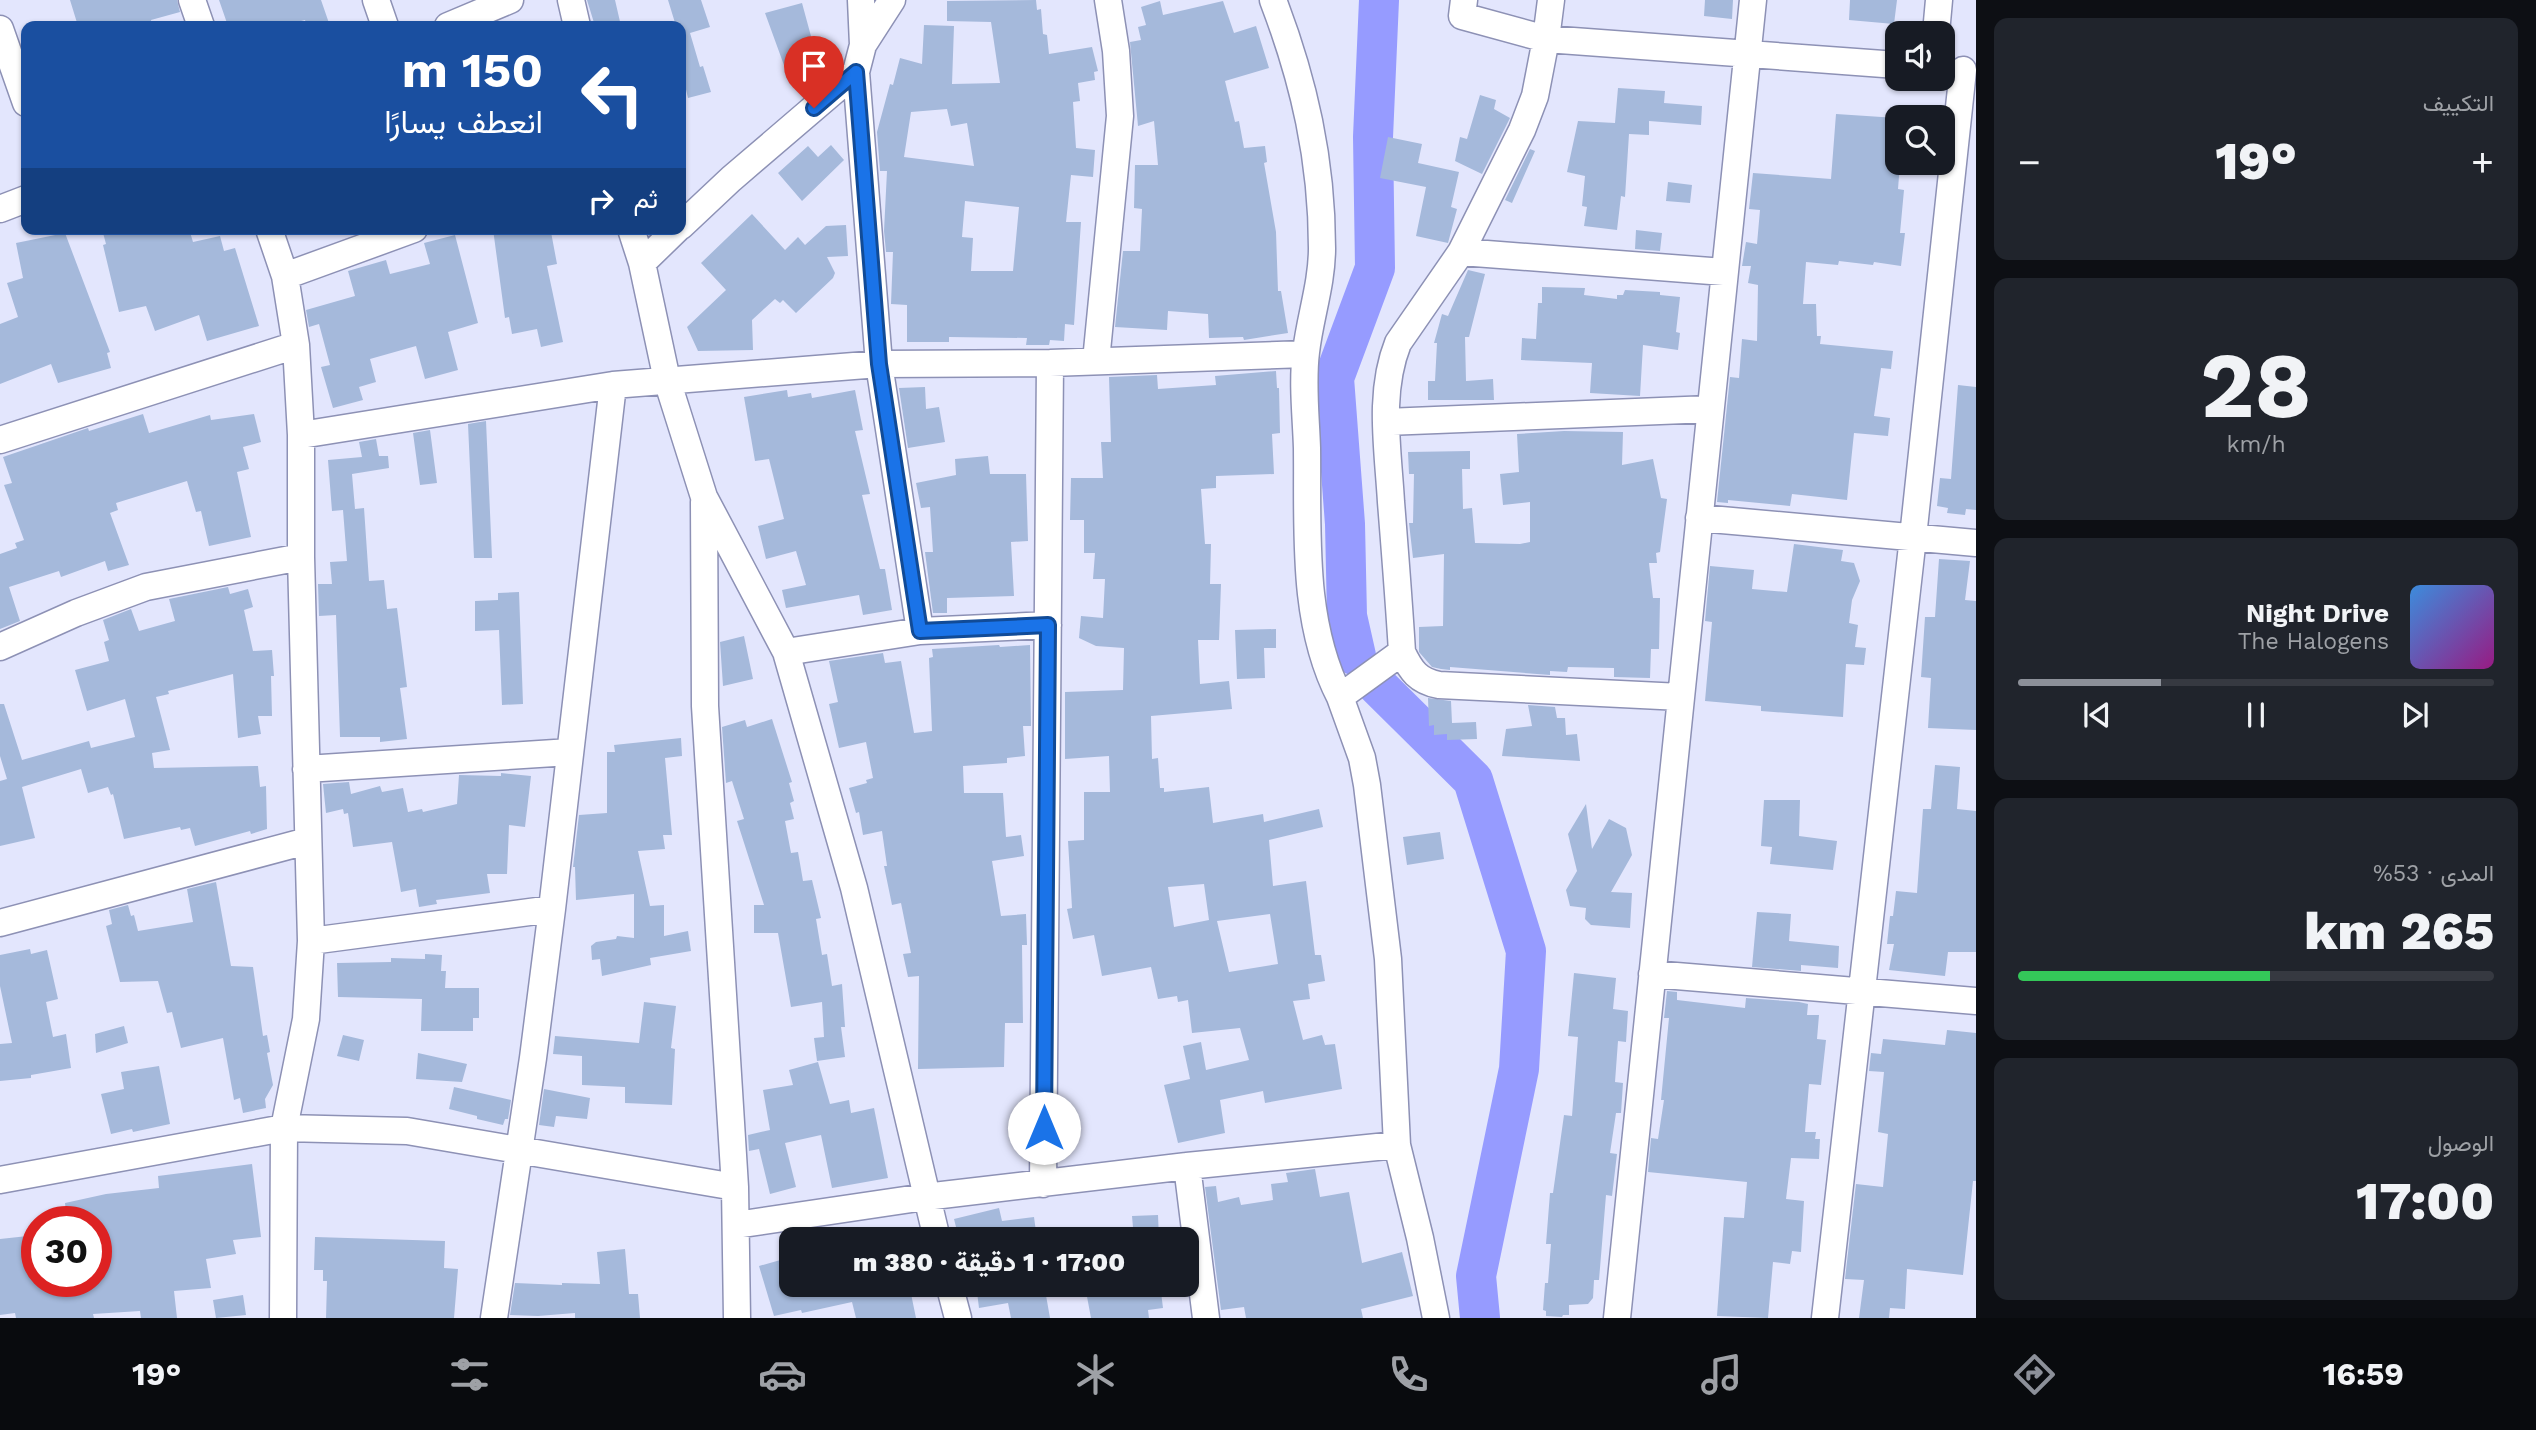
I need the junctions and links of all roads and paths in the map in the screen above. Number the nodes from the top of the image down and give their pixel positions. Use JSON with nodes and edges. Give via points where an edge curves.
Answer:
{"nodes":[{"id":1,"x":192,"y":0,"type":"edge"},
{"id":2,"x":376,"y":0,"type":"edge"},
{"id":3,"x":510,"y":0,"type":"edge"},
{"id":4,"x":571,"y":0,"type":"edge"},
{"id":5,"x":861,"y":0,"type":"edge"},
{"id":6,"x":892,"y":0,"type":"edge"},
{"id":7,"x":1108,"y":0,"type":"edge"},
{"id":8,"x":1273,"y":0,"type":"edge"},
{"id":9,"x":1464,"y":0,"type":"edge"},
{"id":10,"x":1551,"y":0,"type":"edge"},
{"id":11,"x":1753,"y":0,"type":"edge"},
{"id":12,"x":1939,"y":0,"type":"edge"},
{"id":13,"x":199,"y":21,"type":"edge"},
{"id":14,"x":383,"y":21,"type":"edge"},
{"id":15,"x":460,"y":21,"type":"edge"},
{"id":16,"x":576,"y":21,"type":"edge"},
{"id":17,"x":1937,"y":21,"type":"edge"},
{"id":18,"x":0,"y":29,"type":"edge"},
{"id":19,"x":1546,"y":39,"type":"junction"},
{"id":20,"x":863,"y":45,"type":"junction"},
{"id":21,"x":1747,"y":54,"type":"junction"},
{"id":22,"x":1885,"y":64,"type":"edge"},
{"id":23,"x":1960,"y":70,"type":"edge"},
{"id":24,"x":856,"y":72,"type":"junction"},
{"id":25,"x":21,"y":89,"type":"edge"},
{"id":26,"x":21,"y":202,"type":"edge"},
{"id":27,"x":0,"y":209,"type":"edge"},
{"id":28,"x":686,"y":221,"type":"edge"},
{"id":29,"x":270,"y":235,"type":"edge"},
{"id":30,"x":398,"y":235,"type":"edge"},
{"id":31,"x":633,"y":235,"type":"edge"},
{"id":32,"x":672,"y":235,"type":"edge"},
{"id":33,"x":1461,"y":253,"type":"junction"},
{"id":34,"x":642,"y":263,"type":"junction"},
{"id":35,"x":1724,"y":272,"type":"junction"},
{"id":36,"x":285,"y":276,"type":"junction"},
{"id":37,"x":296,"y":345,"type":"junction"},
{"id":38,"x":1306,"y":354,"type":"junction"},
{"id":39,"x":1096,"y":360,"type":"junction"},
{"id":40,"x":1050,"y":363,"type":"junction"},
{"id":41,"x":879,"y":364,"type":"junction"},
{"id":42,"x":667,"y":380,"type":"junction"},
{"id":43,"x":613,"y":385,"type":"junction"},
{"id":44,"x":1710,"y":410,"type":"junction"},
{"id":45,"x":1386,"y":422,"type":"junction"},
{"id":46,"x":301,"y":435,"type":"junction"},
{"id":47,"x":0,"y":440,"type":"edge"},
{"id":48,"x":704,"y":497,"type":"junction"},
{"id":49,"x":1699,"y":517,"type":"junction"},
{"id":50,"x":1913,"y":537,"type":"junction"},
{"id":51,"x":1976,"y":543,"type":"edge"},
{"id":52,"x":301,"y":557,"type":"junction"},
{"id":53,"x":1048,"y":625,"type":"junction"},
{"id":54,"x":920,"y":631,"type":"junction"},
{"id":55,"x":0,"y":647,"type":"edge"},
{"id":56,"x":786,"y":652,"type":"junction"},
{"id":57,"x":1402,"y":652,"type":"junction"},
{"id":58,"x":1339,"y":697,"type":"junction"},
{"id":59,"x":1681,"y":697,"type":"junction"},
{"id":60,"x":570,"y":752,"type":"junction"},
{"id":61,"x":306,"y":769,"type":"junction"},
{"id":62,"x":307,"y":841,"type":"junction"},
{"id":63,"x":552,"y":909,"type":"junction"},
{"id":64,"x":0,"y":923,"type":"edge"},
{"id":65,"x":311,"y":941,"type":"junction"},
{"id":66,"x":1652,"y":974,"type":"junction"},
{"id":67,"x":1860,"y":990,"type":"junction"},
{"id":68,"x":1976,"y":1001,"type":"edge"},
{"id":69,"x":284,"y":1129,"type":"junction"},
{"id":70,"x":1397,"y":1145,"type":"junction"},
{"id":71,"x":518,"y":1149,"type":"junction"},
{"id":72,"x":1187,"y":1166,"type":"junction"},
{"id":73,"x":0,"y":1180,"type":"edge"},
{"id":74,"x":1043,"y":1184,"type":"junction"},
{"id":75,"x":735,"y":1187,"type":"junction"},
{"id":76,"x":925,"y":1197,"type":"junction"},
{"id":77,"x":736,"y":1226,"type":"junction"},
{"id":78,"x":934,"y":1227,"type":"edge"},
{"id":79,"x":952,"y":1297,"type":"edge"},
{"id":80,"x":283,"y":1318,"type":"edge"},
{"id":81,"x":494,"y":1318,"type":"edge"},
{"id":82,"x":737,"y":1318,"type":"edge"},
{"id":83,"x":958,"y":1318,"type":"edge"},
{"id":84,"x":1206,"y":1318,"type":"edge"},
{"id":85,"x":1436,"y":1318,"type":"edge"},
{"id":86,"x":1617,"y":1318,"type":"edge"},
{"id":87,"x":1825,"y":1318,"type":"edge"}],
"edges":[{"from":1,"to":13,"type":"street"},
{"from":2,"to":14,"type":"street"},
{"from":3,"to":15,"type":"street"},
{"from":4,"to":16,"type":"street"},
{"from":5,"to":20,"type":"street"},
{"from":6,"to":20,"type":"street"},
{"from":7,"to":39,"type":"street","via":[[1120,116]]},
{"from":8,"to":38,"type":"street","via":[[1304,93],[1321,207],[1321,276]]},
{"from":9,"to":19,"type":"street","via":[[1462,16]]},
{"from":10,"to":19,"type":"street"},
{"from":11,"to":21,"type":"street"},
{"from":12,"to":17,"type":"street"},
{"from":18,"to":25,"type":"street"},
{"from":19,"to":21,"type":"street"},
{"from":19,"to":33,"type":"street","via":[[1535,96],[1522,130]]},
{"from":20,"to":24,"type":"street"},
{"from":21,"to":22,"type":"street"},
{"from":21,"to":35,"type":"street"},
{"from":23,"to":50,"type":"street"},
{"from":24,"to":28,"type":"street"},
{"from":24,"to":41,"type":"street"},
{"from":26,"to":27,"type":"street"},
{"from":29,"to":36,"type":"street"},
{"from":30,"to":36,"type":"street"},
{"from":31,"to":34,"type":"street"},
{"from":32,"to":34,"type":"street"},
{"from":33,"to":35,"type":"street"},
{"from":33,"to":45,"type":"street","via":[[1398,343],[1387,380]]},
{"from":34,"to":42,"type":"street"},
{"from":35,"to":44,"type":"street"},
{"from":36,"to":37,"type":"street"},
{"from":37,"to":46,"type":"street"},
{"from":37,"to":47,"type":"street"},
{"from":38,"to":39,"type":"street"},
{"from":38,"to":58,"type":"street","via":[[1310,576],[1322,657]]},
{"from":39,"to":40,"type":"street"},
{"from":40,"to":41,"type":"street"},
{"from":40,"to":53,"type":"street"},
{"from":41,"to":42,"type":"street"},
{"from":41,"to":54,"type":"street"},
{"from":42,"to":43,"type":"street"},
{"from":42,"to":48,"type":"street"},
{"from":43,"to":46,"type":"street"},
{"from":43,"to":60,"type":"street"},
{"from":44,"to":45,"type":"street"},
{"from":44,"to":49,"type":"street"},
{"from":45,"to":57,"type":"street"},
{"from":46,"to":52,"type":"street"},
{"from":48,"to":56,"type":"street"},
{"from":48,"to":75,"type":"street","via":[[705,706]]},
{"from":49,"to":50,"type":"street"},
{"from":49,"to":59,"type":"street"},
{"from":50,"to":51,"type":"street"},
{"from":50,"to":67,"type":"street"},
{"from":52,"to":55,"type":"street","via":[[135,591]]},
{"from":52,"to":61,"type":"street"},
{"from":53,"to":54,"type":"street"},
{"from":53,"to":74,"type":"street"},
{"from":54,"to":56,"type":"street"},
{"from":56,"to":76,"type":"street","via":[[854,888]]},
{"from":57,"to":58,"type":"street"},
{"from":57,"to":59,"type":"street","via":[[1411,671],[1424,682],[1439,685]]},
{"from":58,"to":70,"type":"street","via":[[1362,758],[1374,831],[1388,959]]},
{"from":59,"to":66,"type":"street"},
{"from":60,"to":61,"type":"street"},
{"from":60,"to":63,"type":"street"},
{"from":61,"to":62,"type":"street"},
{"from":62,"to":64,"type":"street"},
{"from":62,"to":65,"type":"street"},
{"from":63,"to":65,"type":"street"},
{"from":63,"to":71,"type":"street"},
{"from":65,"to":69,"type":"street","via":[[306,1018]]},
{"from":66,"to":67,"type":"street"},
{"from":66,"to":86,"type":"street"},
{"from":67,"to":68,"type":"street"},
{"from":67,"to":87,"type":"street"},
{"from":69,"to":71,"type":"street","via":[[407,1131]]},
{"from":69,"to":73,"type":"street"},
{"from":69,"to":80,"type":"street"},
{"from":70,"to":72,"type":"street"},
{"from":70,"to":85,"type":"street"},
{"from":71,"to":75,"type":"street"},
{"from":71,"to":81,"type":"street"},
{"from":72,"to":74,"type":"street"},
{"from":72,"to":84,"type":"street"},
{"from":74,"to":76,"type":"street"},
{"from":75,"to":77,"type":"street"},
{"from":76,"to":77,"type":"street"},
{"from":76,"to":78,"type":"street"},
{"from":77,"to":82,"type":"street"},
{"from":79,"to":83,"type":"street"}]}
